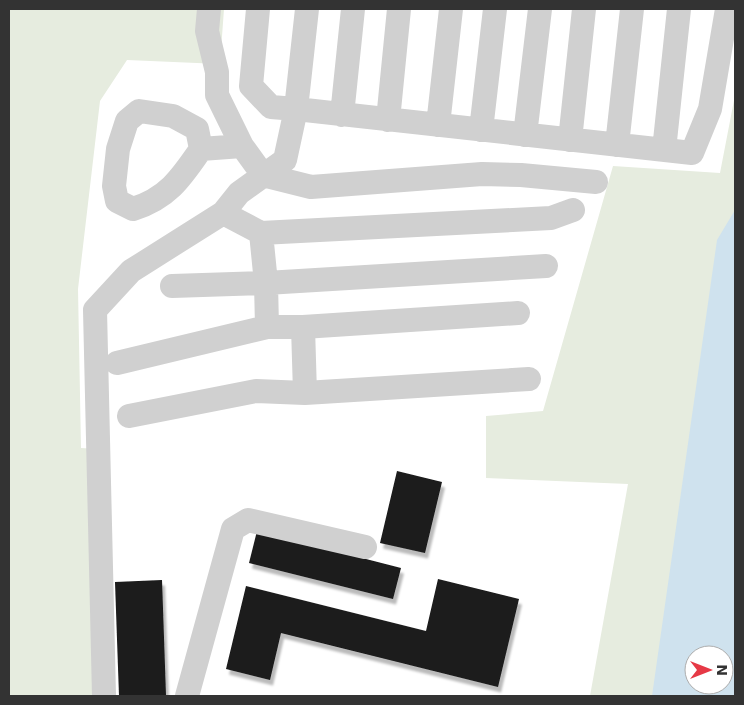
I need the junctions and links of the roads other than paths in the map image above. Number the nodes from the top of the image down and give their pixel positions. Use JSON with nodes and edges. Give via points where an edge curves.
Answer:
{"nodes":[{"id":1,"x":210,"y":9,"type":"edge"},
{"id":2,"x":258,"y":9,"type":"edge"},
{"id":3,"x":307,"y":9,"type":"edge"},
{"id":4,"x":353,"y":9,"type":"edge"},
{"id":5,"x":399,"y":9,"type":"edge"},
{"id":6,"x":451,"y":9,"type":"edge"},
{"id":7,"x":495,"y":9,"type":"edge"},
{"id":8,"x":540,"y":9,"type":"edge"},
{"id":9,"x":584,"y":9,"type":"edge"},
{"id":10,"x":632,"y":9,"type":"edge"},
{"id":11,"x":679,"y":9,"type":"edge"},
{"id":12,"x":727,"y":9,"type":"edge"},
{"id":13,"x":296,"y":109,"type":"junction"},
{"id":14,"x":342,"y":115,"type":"junction"},
{"id":15,"x":388,"y":120,"type":"junction"},
{"id":16,"x":438,"y":125,"type":"junction"},
{"id":17,"x":481,"y":130,"type":"junction"},
{"id":18,"x":525,"y":135,"type":"junction"},
{"id":19,"x":570,"y":140,"type":"junction"},
{"id":20,"x":617,"y":145,"type":"junction"},
{"id":21,"x":242,"y":146,"type":"junction"},
{"id":22,"x":201,"y":149,"type":"dead end"},
{"id":23,"x":664,"y":150,"type":"junction"},
{"id":24,"x":263,"y":175,"type":"junction"},
{"id":25,"x":596,"y":182,"type":"dead end"},
{"id":26,"x":573,"y":210,"type":"dead end"},
{"id":27,"x":223,"y":213,"type":"junction"},
{"id":28,"x":261,"y":233,"type":"junction"},
{"id":29,"x":546,"y":266,"type":"dead end"},
{"id":30,"x":266,"y":283,"type":"junction"},
{"id":31,"x":172,"y":286,"type":"dead end"},
{"id":32,"x":518,"y":313,"type":"dead end"},
{"id":33,"x":267,"y":327,"type":"junction"},
{"id":34,"x":303,"y":327,"type":"junction"},
{"id":35,"x":118,"y":364,"type":"dead end"},
{"id":36,"x":529,"y":379,"type":"dead end"},
{"id":37,"x":305,"y":393,"type":"junction"},
{"id":38,"x":129,"y":416,"type":"dead end"},
{"id":39,"x":365,"y":547,"type":"dead end"},
{"id":40,"x":104,"y":696,"type":"edge"},
{"id":41,"x":187,"y":696,"type":"edge"}],
"edges":[{"from":1,"to":21,"type":"lane","via":[[207,31],[217,72],[217,95]]},
{"from":2,"to":13,"type":"lane","via":[[251,86],[271,107]]},
{"from":3,"to":13,"type":"lane"},
{"from":4,"to":14,"type":"lane"},
{"from":5,"to":15,"type":"lane"},
{"from":6,"to":16,"type":"lane"},
{"from":7,"to":17,"type":"lane"},
{"from":8,"to":18,"type":"lane"},
{"from":9,"to":19,"type":"lane"},
{"from":10,"to":20,"type":"lane"},
{"from":11,"to":23,"type":"lane"},
{"from":12,"to":23,"type":"lane","via":[[710,109],[692,153]]},
{"from":13,"to":14,"type":"lane"},
{"from":13,"to":24,"type":"lane","via":[[285,160]]},
{"from":14,"to":15,"type":"lane"},
{"from":15,"to":16,"type":"lane"},
{"from":16,"to":17,"type":"lane"},
{"from":17,"to":18,"type":"lane"},
{"from":18,"to":19,"type":"lane"},
{"from":19,"to":20,"type":"lane"},
{"from":20,"to":23,"type":"lane"},
{"from":21,"to":22,"type":"lane"},
{"from":21,"to":24,"type":"lane"},
{"from":24,"to":25,"type":"lane","via":[[311,187],[482,174]]},
{"from":24,"to":27,"type":"lane","via":[[239,192]]},
{"from":26,"to":28,"type":"lane","via":[[551,218]]},
{"from":27,"to":28,"type":"lane"},
{"from":27,"to":40,"type":"lane","via":[[131,271],[95,310]]},
{"from":28,"to":30,"type":"lane"},
{"from":29,"to":30,"type":"lane"},
{"from":30,"to":31,"type":"lane"},
{"from":30,"to":33,"type":"lane"},
{"from":32,"to":34,"type":"lane"},
{"from":33,"to":34,"type":"lane"},
{"from":33,"to":35,"type":"lane"},
{"from":34,"to":37,"type":"lane"},
{"from":36,"to":37,"type":"lane"},
{"from":37,"to":38,"type":"lane","via":[[256,391]]},
{"from":39,"to":41,"type":"lane","via":[[248,520],[233,529]]}]}
